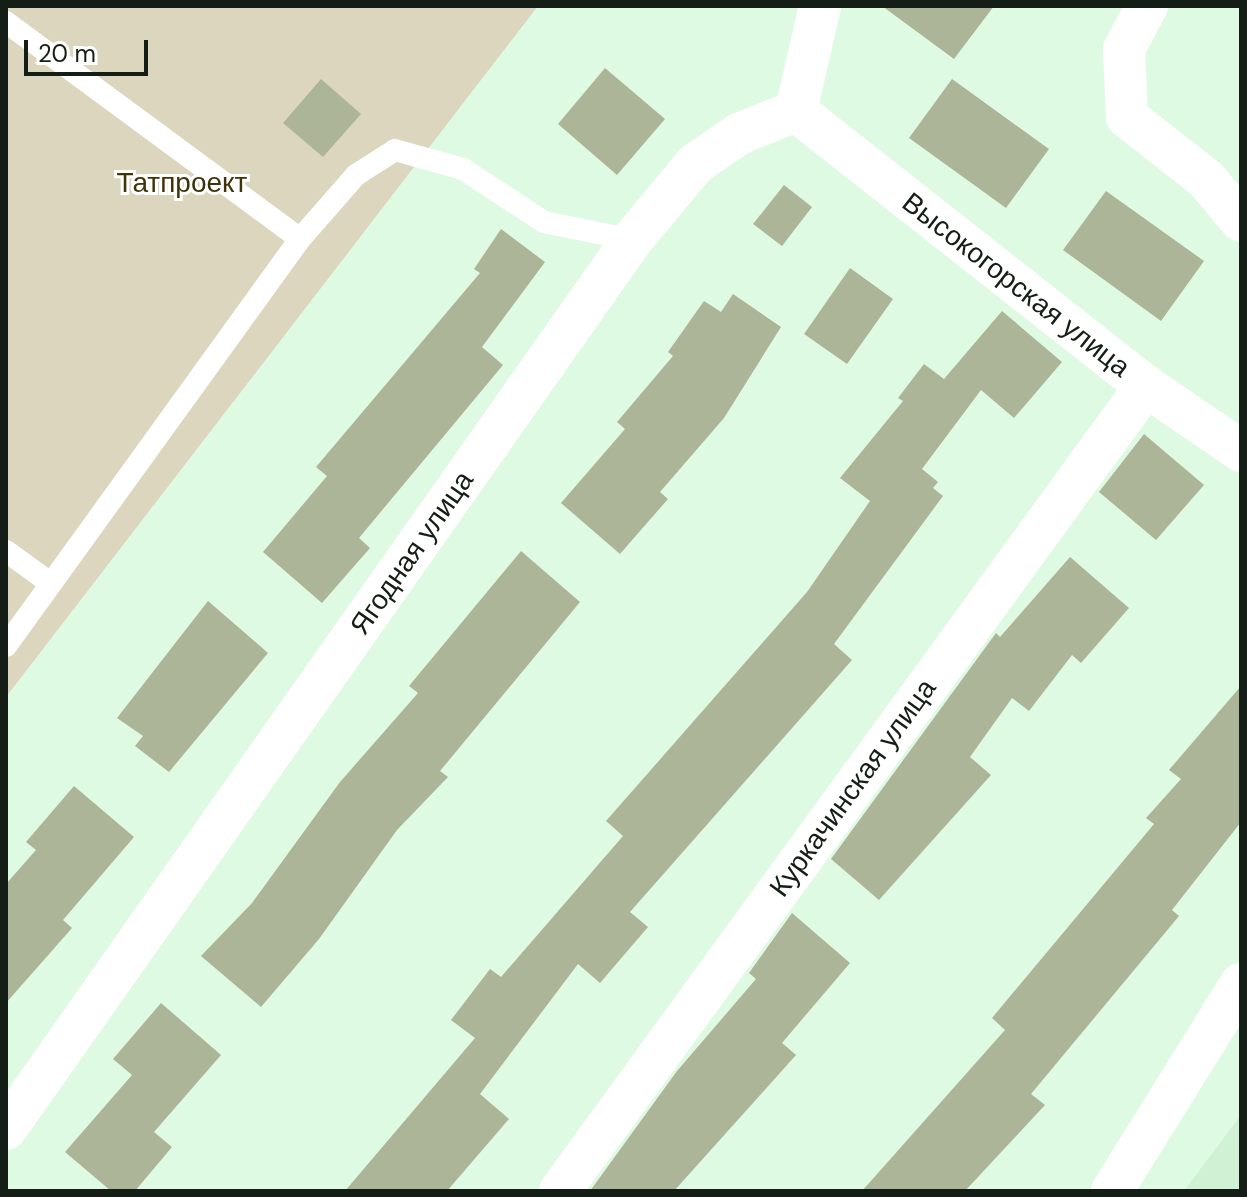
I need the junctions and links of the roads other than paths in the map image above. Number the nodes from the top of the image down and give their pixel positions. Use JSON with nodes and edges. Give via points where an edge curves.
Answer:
{"nodes":[{"id":1,"x":820,"y":6,"type":"edge"},
{"id":2,"x":1147,"y":6,"type":"edge"},
{"id":3,"x":6,"y":22,"type":"edge"},
{"id":4,"x":796,"y":111,"type":"junction"},
{"id":5,"x":1241,"y":221,"type":"edge"},
{"id":6,"x":300,"y":239,"type":"junction"},
{"id":7,"x":632,"y":240,"type":"junction"},
{"id":8,"x":1146,"y":386,"type":"junction"},
{"id":9,"x":1238,"y":441,"type":"edge"},
{"id":10,"x":6,"y":551,"type":"edge"},
{"id":11,"x":50,"y":583,"type":"junction"},
{"id":12,"x":6,"y":646,"type":"edge"},
{"id":13,"x":1241,"y":984,"type":"edge"},
{"id":14,"x":6,"y":1129,"type":"edge"},
{"id":15,"x":560,"y":1191,"type":"edge"},
{"id":16,"x":1112,"y":1191,"type":"edge"}],
"edges":[{"from":1,"to":4,"type":"street"},
{"from":2,"to":5,"type":"street","via":[[1124,49],[1127,117],[1207,180]]},
{"from":3,"to":6,"type":"lane"},
{"from":4,"to":7,"type":"street","name":"Ягодная улица","via":[[739,134],[695,164]]},
{"from":4,"to":8,"type":"street","name":"Высокогорская улица"},
{"from":6,"to":7,"type":"lane","via":[[356,175],[395,150],[463,169],[544,222]]},
{"from":6,"to":11,"type":"lane"},
{"from":7,"to":14,"type":"street","name":"Ягодная улица"},
{"from":8,"to":9,"type":"street","name":"Высокогорская улица"},
{"from":8,"to":15,"type":"street","name":"Куркачинская улица"},
{"from":10,"to":11,"type":"lane"},
{"from":11,"to":12,"type":"lane"},
{"from":13,"to":16,"type":"street"}]}
